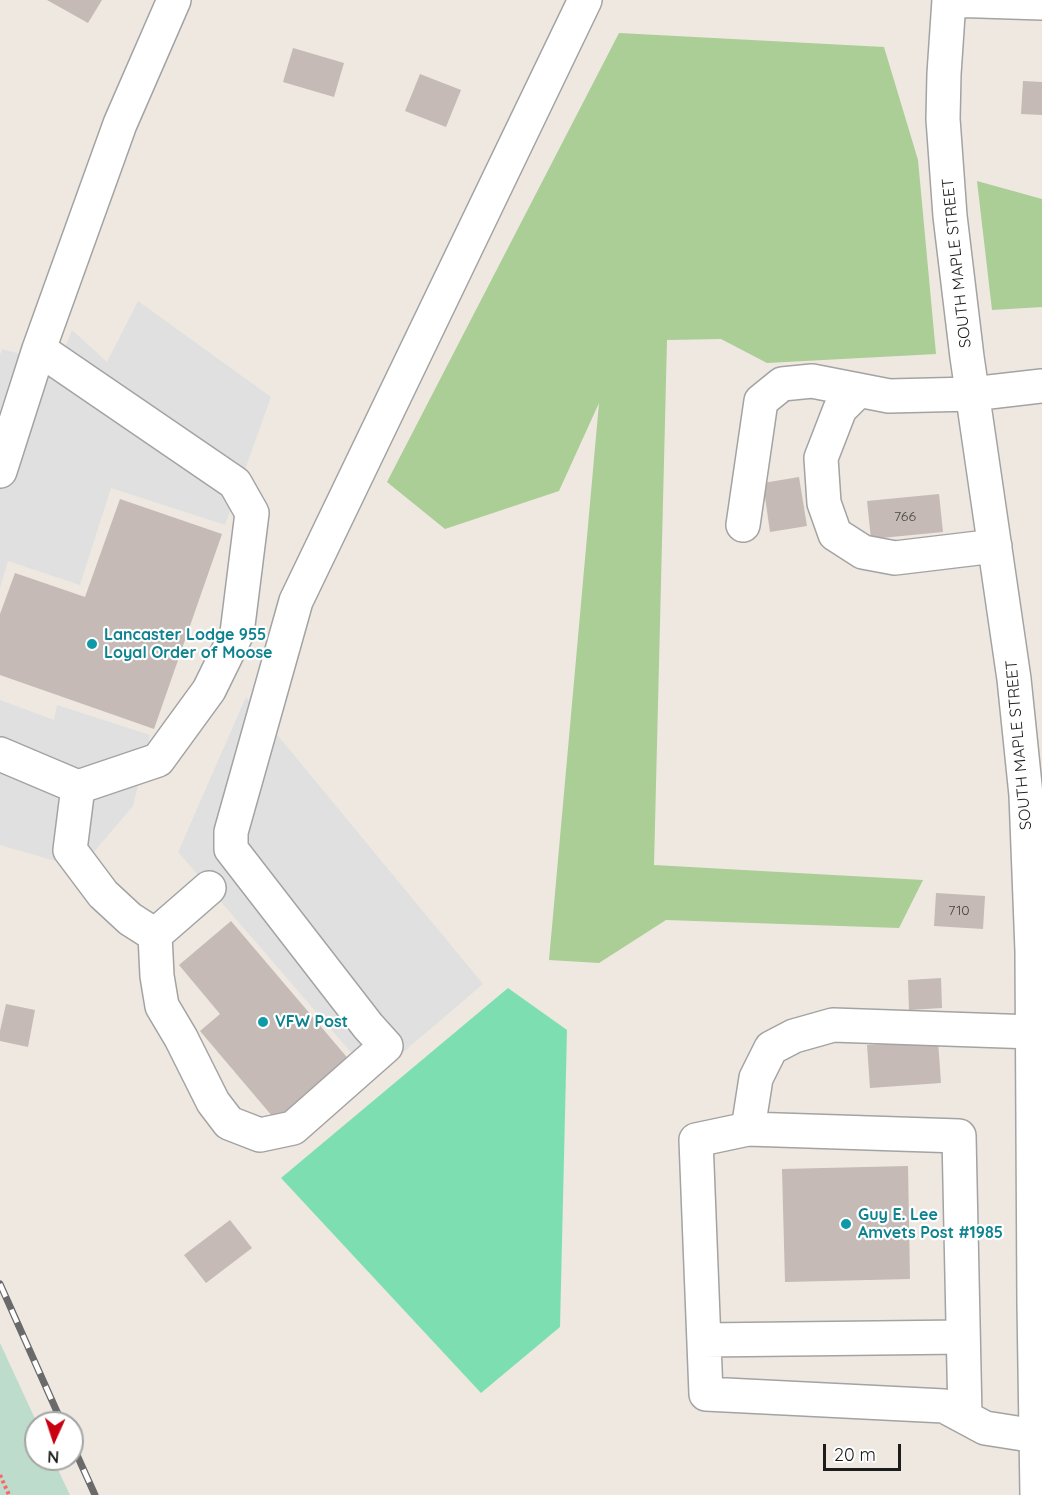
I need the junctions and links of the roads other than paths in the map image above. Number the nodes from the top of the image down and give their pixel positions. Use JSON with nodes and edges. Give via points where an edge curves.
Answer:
{"nodes":[{"id":1,"x":174,"y":0,"type":"edge"},
{"id":2,"x":585,"y":0,"type":"edge"},
{"id":3,"x":949,"y":0,"type":"edge"},
{"id":4,"x":975,"y":0,"type":"edge"},
{"id":5,"x":1042,"y":3,"type":"edge"},
{"id":6,"x":39,"y":349,"type":"junction"},
{"id":7,"x":1042,"y":386,"type":"edge"},
{"id":8,"x":858,"y":391,"type":"junction"},
{"id":9,"x":972,"y":394,"type":"junction"},
{"id":10,"x":0,"y":471,"type":"edge"},
{"id":11,"x":743,"y":525,"type":"dead end"},
{"id":12,"x":995,"y":546,"type":"junction"},
{"id":13,"x":0,"y":754,"type":"edge"},
{"id":14,"x":78,"y":787,"type":"junction"},
{"id":15,"x":209,"y":888,"type":"dead end"},
{"id":16,"x":1036,"y":906,"type":"edge"},
{"id":17,"x":155,"y":935,"type":"junction"},
{"id":18,"x":1033,"y":1032,"type":"junction"},
{"id":19,"x":747,"y":1129,"type":"junction"},
{"id":20,"x":1038,"y":1304,"type":"edge"},
{"id":21,"x":963,"y":1337,"type":"junction"},
{"id":22,"x":704,"y":1340,"type":"junction"},
{"id":23,"x":965,"y":1417,"type":"junction"},
{"id":24,"x":1036,"y":1436,"type":"junction"},
{"id":25,"x":1037,"y":1495,"type":"edge"}],
"edges":[{"from":1,"to":6,"type":"street","via":[[120,124]]},
{"from":2,"to":17,"type":"street","via":[[296,601],[231,832],[231,849],[386,1046],[293,1128],[260,1135],[229,1123],[213,1102],[162,1006]]},
{"from":3,"to":4,"type":"street"},
{"from":3,"to":9,"type":"street","name":"SOUTH MAPLE STREET","via":[[943,119],[950,216]]},
{"from":4,"to":5,"type":"street"},
{"from":6,"to":10,"type":"street"},
{"from":6,"to":14,"type":"street","via":[[235,483],[252,513],[237,633],[209,690],[158,760]]},
{"from":7,"to":9,"type":"street"},
{"from":8,"to":9,"type":"street","via":[[890,396]]},
{"from":8,"to":11,"type":"street","via":[[812,381],[782,384],[760,401]]},
{"from":8,"to":12,"type":"street","via":[[840,409],[821,458],[824,503],[835,534],[863,552],[895,558]]},
{"from":9,"to":12,"type":"street","name":"SOUTH MAPLE STREET"},
{"from":12,"to":16,"type":"street","name":"SOUTH MAPLE STREET","via":[[1016,691]]},
{"from":13,"to":14,"type":"street"},
{"from":14,"to":17,"type":"street","via":[[70,850],[103,894],[130,920]]},
{"from":15,"to":17,"type":"street"},
{"from":16,"to":18,"type":"street","name":"SOUTH MAPLE STREET"},
{"from":18,"to":19,"type":"street","via":[[833,1025],[794,1036],[771,1048],[756,1078]]},
{"from":18,"to":20,"type":"street","name":"SOUTH MAPLE STREET"},
{"from":19,"to":21,"type":"street","via":[[959,1136]]},
{"from":19,"to":22,"type":"street","via":[[696,1140]]},
{"from":20,"to":24,"type":"street","name":"SOUTH MAPLE STREET"},
{"from":21,"to":22,"type":"street"},
{"from":21,"to":23,"type":"street"},
{"from":22,"to":23,"type":"street","via":[[706,1394],[944,1406]]},
{"from":23,"to":24,"type":"street","via":[[986,1428]]},
{"from":24,"to":25,"type":"street","name":"SOUTH MAPLE STREET"}]}
